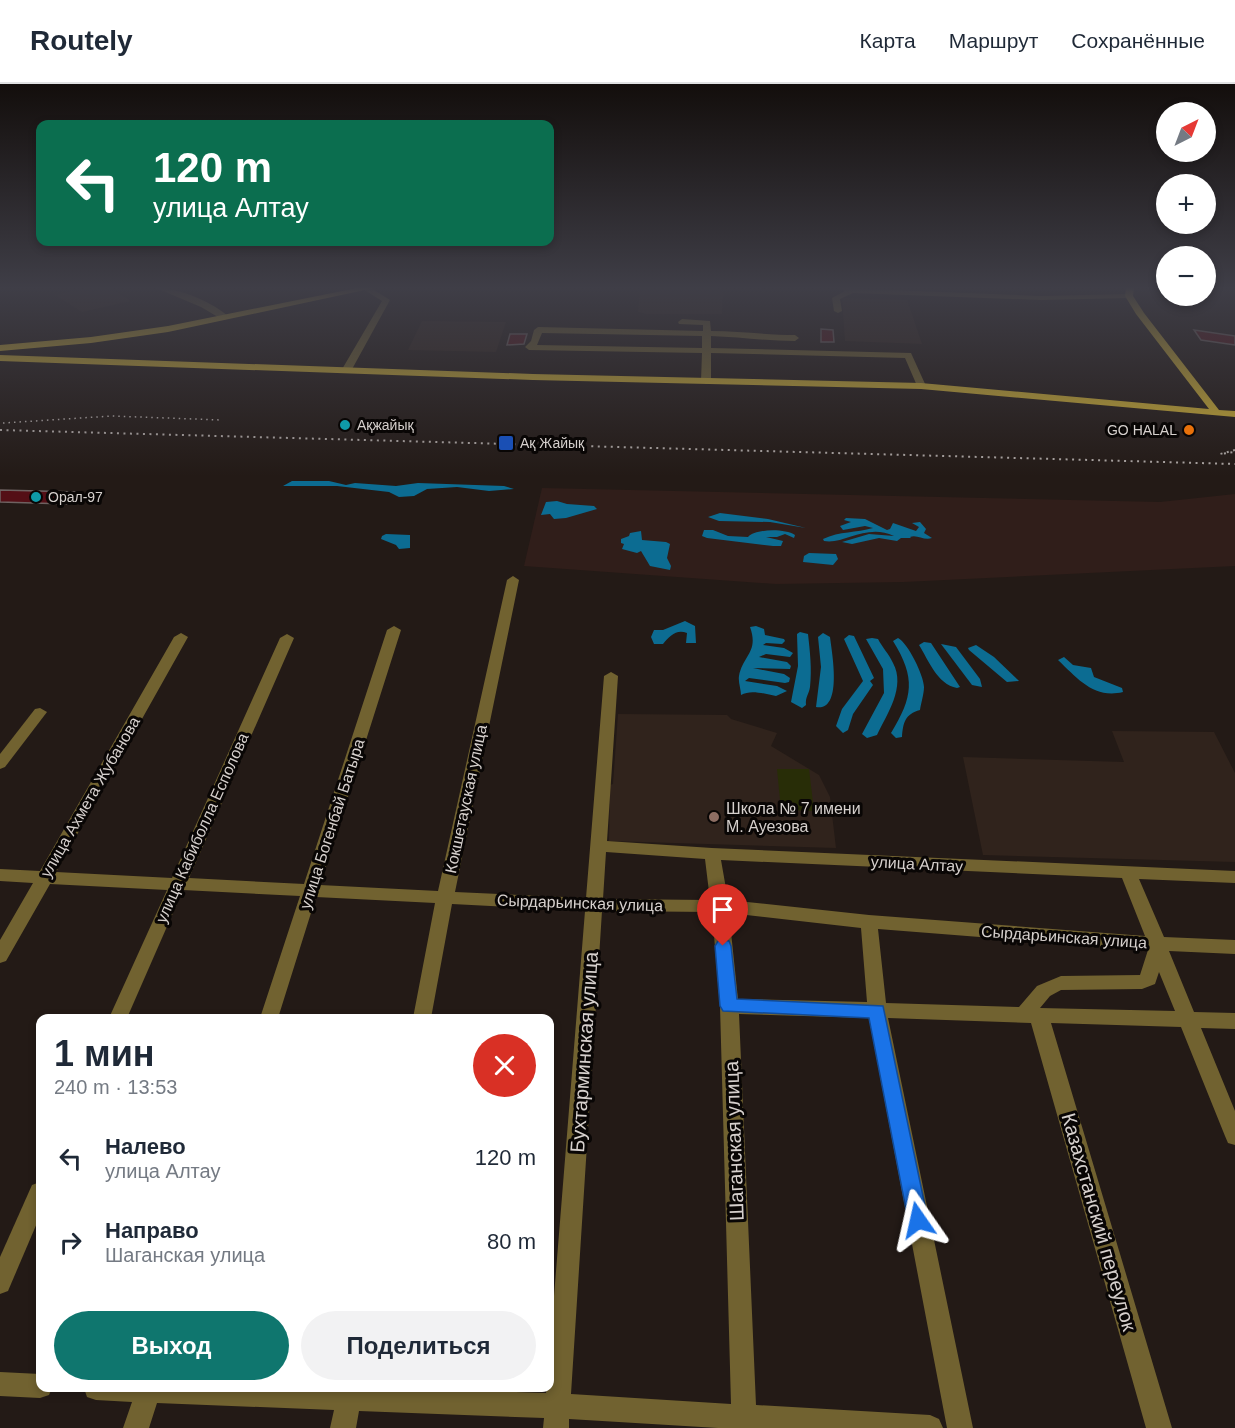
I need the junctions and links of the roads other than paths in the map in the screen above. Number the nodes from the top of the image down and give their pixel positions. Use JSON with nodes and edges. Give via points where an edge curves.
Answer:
{"nodes":[{"id":1,"x":707,"y":350,"type":"edge"},
{"id":2,"x":357,"y":351,"type":"edge"},
{"id":3,"x":736,"y":351,"type":"edge"},
{"id":4,"x":1168,"y":351,"type":"edge"},
{"id":5,"x":0,"y":358,"type":"edge"},
{"id":6,"x":346,"y":371,"type":"junction"},
{"id":7,"x":706,"y":381,"type":"junction"},
{"id":8,"x":921,"y":386,"type":"junction"},
{"id":9,"x":1217,"y":413,"type":"junction"},
{"id":10,"x":1235,"y":414,"type":"edge"},
{"id":11,"x":513,"y":580,"type":"dead end"},
{"id":12,"x":394,"y":630,"type":"dead end"},
{"id":13,"x":181,"y":637,"type":"dead end"},
{"id":14,"x":287,"y":638,"type":"dead end"},
{"id":15,"x":611,"y":676,"type":"dead end"},
{"id":16,"x":40,"y":712,"type":"dead end"},
{"id":17,"x":0,"y":764,"type":"edge"},
{"id":18,"x":599,"y":846,"type":"junction"},
{"id":19,"x":712,"y":854,"type":"junction"},
{"id":20,"x":1129,"y":874,"type":"junction"},
{"id":21,"x":0,"y":875,"type":"edge"},
{"id":22,"x":45,"y":877,"type":"junction"},
{"id":23,"x":1235,"y":877,"type":"edge"},
{"id":24,"x":178,"y":884,"type":"junction"},
{"id":25,"x":310,"y":892,"type":"junction"},
{"id":26,"x":445,"y":898,"type":"junction"},
{"id":27,"x":595,"y":905,"type":"junction"},
{"id":28,"x":720,"y":906,"type":"junction"},
{"id":29,"x":869,"y":922,"type":"junction"},
{"id":30,"x":1159,"y":945,"type":"junction"},
{"id":31,"x":1235,"y":946,"type":"edge"},
{"id":32,"x":0,"y":956,"type":"edge"},
{"id":33,"x":729,"y":1006,"type":"junction"},
{"id":34,"x":877,"y":1011,"type":"junction"},
{"id":35,"x":120,"y":1014,"type":"edge"},
{"id":36,"x":270,"y":1014,"type":"edge"},
{"id":37,"x":423,"y":1014,"type":"edge"},
{"id":38,"x":1032,"y":1016,"type":"junction"},
{"id":39,"x":1188,"y":1021,"type":"junction"},
{"id":40,"x":1235,"y":1021,"type":"edge"},
{"id":41,"x":1235,"y":1136,"type":"edge"},
{"id":42,"x":36,"y":1201,"type":"edge"},
{"id":43,"x":0,"y":1283,"type":"edge"},
{"id":44,"x":0,"y":1384,"type":"edge"},
{"id":45,"x":36,"y":1386,"type":"edge"},
{"id":46,"x":148,"y":1392,"type":"edge"},
{"id":47,"x":350,"y":1392,"type":"edge"},
{"id":48,"x":557,"y":1417,"type":"edge"},
{"id":49,"x":743,"y":1423,"type":"edge"},
{"id":50,"x":136,"y":1428,"type":"edge"},
{"id":51,"x":343,"y":1428,"type":"edge"},
{"id":52,"x":930,"y":1428,"type":"edge"},
{"id":53,"x":960,"y":1428,"type":"edge"},
{"id":54,"x":1159,"y":1428,"type":"edge"}],
"edges":[{"from":1,"to":7,"type":"street"},
{"from":2,"to":6,"type":"street"},
{"from":3,"to":8,"type":"street","via":[[908,355]]},
{"from":4,"to":9,"type":"main road"},
{"from":5,"to":6,"type":"main road"},
{"from":6,"to":7,"type":"main road"},
{"from":7,"to":8,"type":"main road"},
{"from":8,"to":9,"type":"main road"},
{"from":9,"to":10,"type":"main road"},
{"from":11,"to":26,"type":"street","name":"Кокшетауская улица"},
{"from":12,"to":25,"type":"street","name":"улица Богенбай Батыра"},
{"from":13,"to":22,"type":"street","name":"улица Ахмета Жубанова"},
{"from":14,"to":24,"type":"street","name":"улица Кабиболла Есполова"},
{"from":15,"to":18,"type":"street","name":"Бухтарминская улица"},
{"from":16,"to":17,"type":"street"},
{"from":18,"to":19,"type":"street","name":"улица Алтау"},
{"from":18,"to":27,"type":"street","name":"Бухтарминская улица"},
{"from":19,"to":20,"type":"street","name":"улица Алтау"},
{"from":19,"to":28,"type":"street","name":"Шаганская улица"},
{"from":20,"to":23,"type":"street","name":"улица Алтау"},
{"from":20,"to":30,"type":"street"},
{"from":21,"to":22,"type":"street","name":"Сырдарьинская улица"},
{"from":22,"to":24,"type":"street","name":"Сырдарьинская улица"},
{"from":22,"to":32,"type":"street","name":"улица Ахмета Жубанова"},
{"from":24,"to":25,"type":"street","name":"Сырдарьинская улица"},
{"from":24,"to":35,"type":"street","name":"улица Кабиболла Есполова"},
{"from":25,"to":26,"type":"street","name":"Сырдарьинская улица"},
{"from":25,"to":36,"type":"street","name":"улица Богенбай Батыра"},
{"from":26,"to":27,"type":"street","name":"Сырдарьинская улица"},
{"from":26,"to":37,"type":"street","name":"Кокшетауская улица"},
{"from":27,"to":28,"type":"street","name":"Сырдарьинская улица"},
{"from":27,"to":48,"type":"street","name":"Бухтарминская улица"},
{"from":28,"to":29,"type":"street","name":"Сырдарьинская улица"},
{"from":28,"to":33,"type":"street","name":"Шаганская улица"},
{"from":29,"to":30,"type":"street","name":"Сырдарьинская улица"},
{"from":29,"to":34,"type":"street"},
{"from":30,"to":31,"type":"street"},
{"from":30,"to":38,"type":"street","via":[[1148,979],[1048,986],[1039,993]]},
{"from":30,"to":39,"type":"street"},
{"from":33,"to":34,"type":"street"},
{"from":33,"to":49,"type":"street","name":"Шаганская улица"},
{"from":34,"to":38,"type":"street"},
{"from":34,"to":53,"type":"street"},
{"from":38,"to":39,"type":"street"},
{"from":38,"to":54,"type":"street","name":"Казахстанский переулок"},
{"from":39,"to":40,"type":"street"},
{"from":39,"to":41,"type":"street"},
{"from":42,"to":43,"type":"street"},
{"from":44,"to":45,"type":"street"},
{"from":46,"to":50,"type":"street"},
{"from":47,"to":48,"type":"street"},
{"from":47,"to":51,"type":"street"},
{"from":48,"to":49,"type":"street"},
{"from":49,"to":52,"type":"street"}]}
